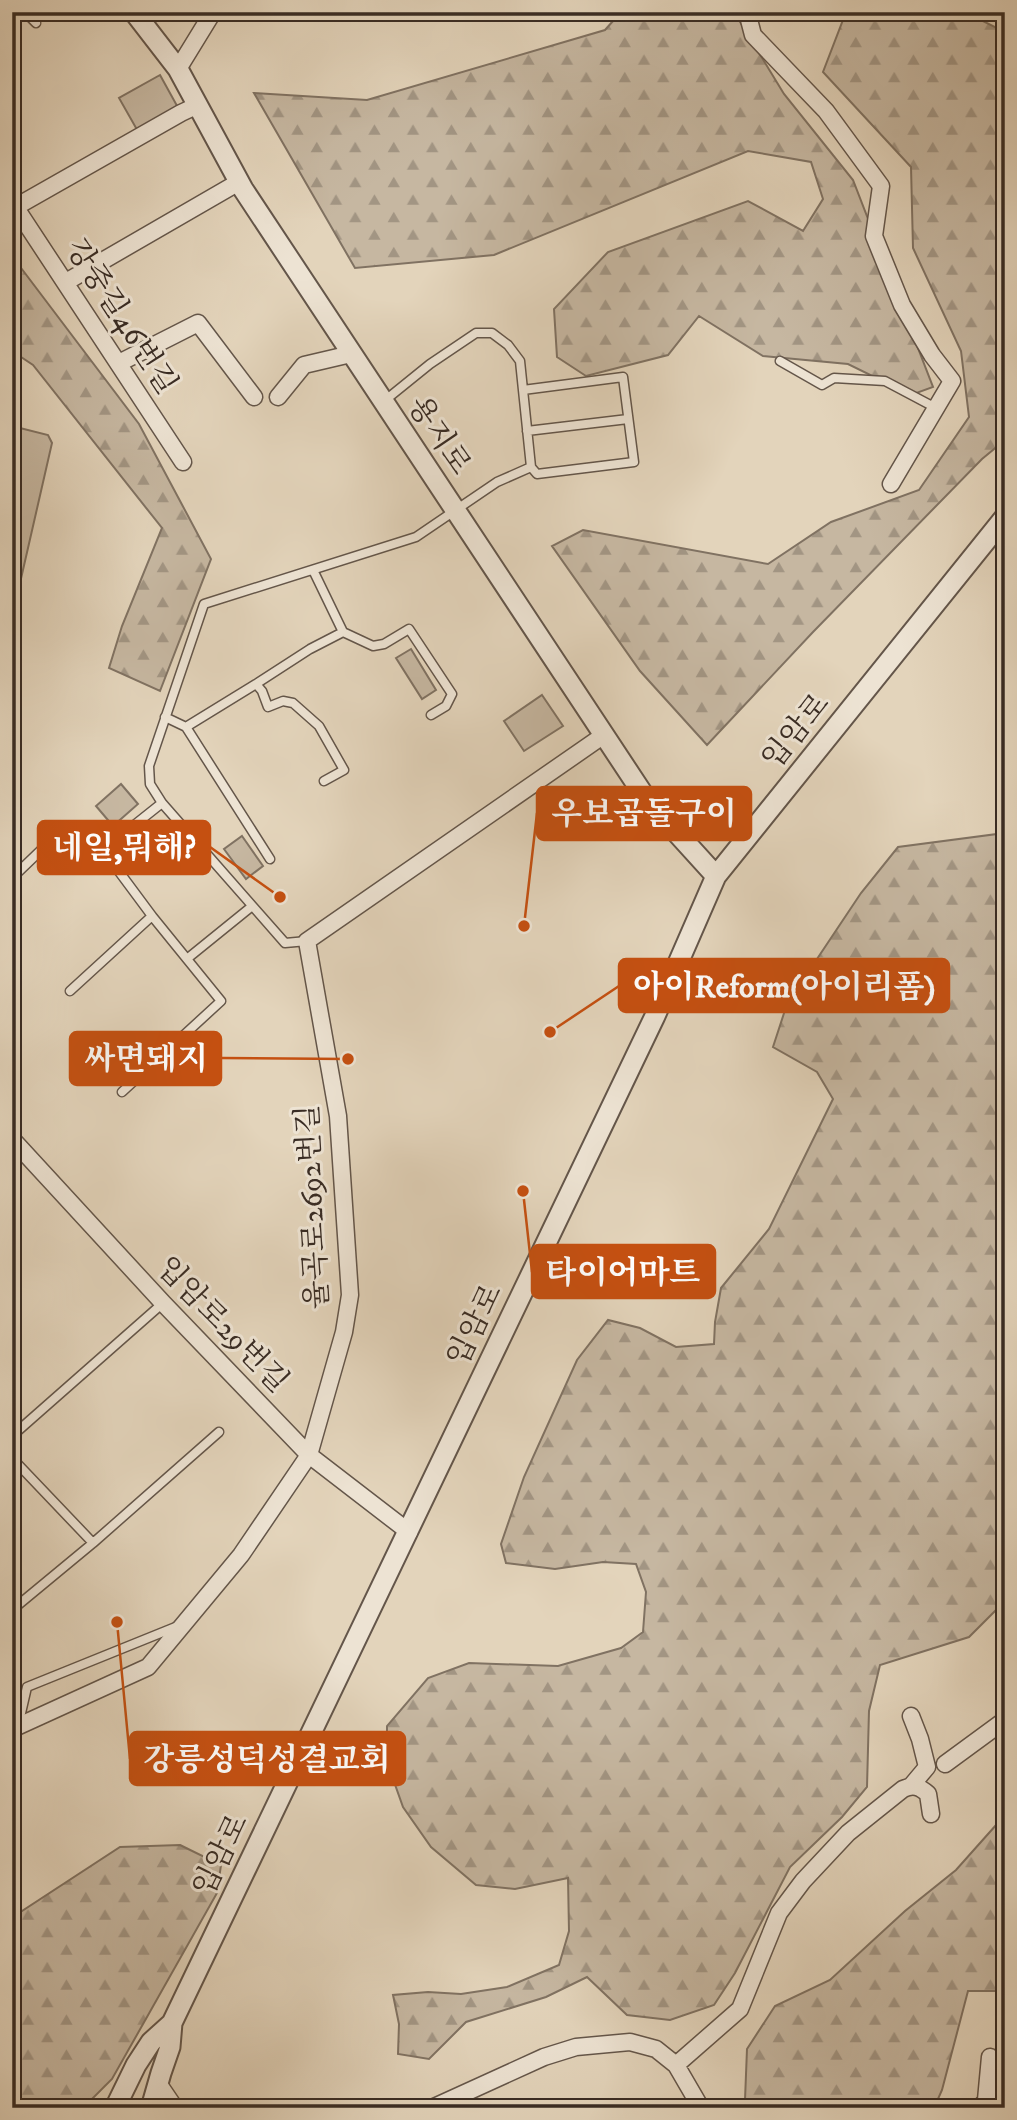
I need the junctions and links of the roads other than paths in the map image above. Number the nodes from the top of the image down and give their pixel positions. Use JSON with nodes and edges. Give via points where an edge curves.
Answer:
{"nodes":[{"id":1,"x":25,"y":12,"type":"edge"},
{"id":2,"x":134,"y":12,"type":"edge"},
{"id":3,"x":213,"y":12,"type":"edge"},
{"id":4,"x":747,"y":12,"type":"edge"},
{"id":5,"x":36,"y":23,"type":"dead end"},
{"id":6,"x":178,"y":69,"type":"junction"},
{"id":7,"x":198,"y":105,"type":"junction"},
{"id":8,"x":239,"y":182,"type":"junction"},
{"id":9,"x":14,"y":206,"type":"edge"},
{"id":10,"x":66,"y":282,"type":"junction"},
{"id":11,"x":351,"y":354,"type":"junction"},
{"id":12,"x":780,"y":361,"type":"dead end"},
{"id":13,"x":118,"y":363,"type":"junction"},
{"id":14,"x":523,"y":390,"type":"junction"},
{"id":15,"x":254,"y":397,"type":"dead end"},
{"id":16,"x":278,"y":397,"type":"dead end"},
{"id":17,"x":383,"y":402,"type":"junction"},
{"id":18,"x":936,"y":408,"type":"junction"},
{"id":19,"x":628,"y":419,"type":"junction"},
{"id":20,"x":527,"y":431,"type":"junction"},
{"id":21,"x":183,"y":462,"type":"dead end"},
{"id":22,"x":531,"y":467,"type":"junction"},
{"id":23,"x":891,"y":484,"type":"dead end"},
{"id":24,"x":455,"y":511,"type":"junction"},
{"id":25,"x":1002,"y":528,"type":"edge"},
{"id":26,"x":313,"y":570,"type":"junction"},
{"id":27,"x":343,"y":632,"type":"junction"},
{"id":28,"x":256,"y":684,"type":"junction"},
{"id":29,"x":431,"y":715,"type":"dead end"},
{"id":30,"x":165,"y":717,"type":"junction"},
{"id":31,"x":186,"y":727,"type":"junction"},
{"id":32,"x":604,"y":735,"type":"junction"},
{"id":33,"x":324,"y":781,"type":"dead end"},
{"id":34,"x":162,"y":803,"type":"junction"},
{"id":35,"x":103,"y":850,"type":"junction"},
{"id":36,"x":270,"y":859,"type":"dead end"},
{"id":37,"x":716,"y":876,"type":"junction"},
{"id":38,"x":12,"y":878,"type":"edge"},
{"id":39,"x":251,"y":907,"type":"junction"},
{"id":40,"x":152,"y":916,"type":"junction"},
{"id":41,"x":307,"y":941,"type":"junction"},
{"id":42,"x":188,"y":958,"type":"junction"},
{"id":43,"x":70,"y":991,"type":"dead end"},
{"id":44,"x":122,"y":1092,"type":"dead end"},
{"id":45,"x":12,"y":1139,"type":"edge"},
{"id":46,"x":163,"y":1303,"type":"junction"},
{"id":47,"x":219,"y":1432,"type":"dead end"},
{"id":48,"x":12,"y":1436,"type":"edge"},
{"id":49,"x":309,"y":1455,"type":"junction"},
{"id":50,"x":12,"y":1458,"type":"edge"},
{"id":51,"x":409,"y":1532,"type":"junction"},
{"id":52,"x":93,"y":1543,"type":"junction"},
{"id":53,"x":12,"y":1610,"type":"edge"},
{"id":54,"x":184,"y":1624,"type":"junction"},
{"id":55,"x":911,"y":1716,"type":"dead end"},
{"id":56,"x":1005,"y":1720,"type":"edge"},
{"id":57,"x":15,"y":1728,"type":"edge"},
{"id":58,"x":927,"y":1767,"type":"junction"},
{"id":59,"x":911,"y":1786,"type":"junction"},
{"id":60,"x":931,"y":1814,"type":"dead end"},
{"id":61,"x":172,"y":2023,"type":"junction"},
{"id":62,"x":990,"y":2057,"type":"dead end"},
{"id":63,"x":676,"y":2065,"type":"junction"},
{"id":64,"x":158,"y":2082,"type":"junction"},
{"id":65,"x":1005,"y":2095,"type":"edge"},
{"id":66,"x":983,"y":2104,"type":"edge"},
{"id":67,"x":116,"y":2108,"type":"edge"},
{"id":68,"x":151,"y":2108,"type":"edge"},
{"id":69,"x":176,"y":2108,"type":"edge"},
{"id":70,"x":432,"y":2108,"type":"edge"},
{"id":71,"x":701,"y":2108,"type":"edge"}],
"edges":[{"from":1,"to":5,"type":"lane"},
{"from":2,"to":6,"type":"street","name":"용지로"},
{"from":3,"to":6,"type":"street"},
{"from":4,"to":18,"type":"street","via":[[753,35],[825,111],[881,186],[874,236],[902,305],[952,382]]},
{"from":6,"to":7,"type":"street","name":"용지로"},
{"from":7,"to":8,"type":"street","name":"용지로"},
{"from":7,"to":9,"type":"street"},
{"from":8,"to":10,"type":"street"},
{"from":8,"to":11,"type":"street","name":"용지로"},
{"from":9,"to":10,"type":"street","name":"강중길46번길"},
{"from":10,"to":13,"type":"street","name":"강중길46번길"},
{"from":11,"to":16,"type":"street","via":[[304,365]]},
{"from":11,"to":17,"type":"street","name":"용지로"},
{"from":12,"to":18,"type":"lane","via":[[822,385],[834,378],[885,381]]},
{"from":13,"to":15,"type":"street","via":[[198,323]]},
{"from":13,"to":21,"type":"street","name":"강중길46번길"},
{"from":14,"to":17,"type":"lane","via":[[520,361],[508,345],[492,333],[476,333]]},
{"from":14,"to":19,"type":"lane","via":[[623,377]]},
{"from":14,"to":20,"type":"lane"},
{"from":17,"to":24,"type":"street","name":"용지로"},
{"from":18,"to":23,"type":"street"},
{"from":19,"to":20,"type":"lane"},
{"from":19,"to":22,"type":"lane","via":[[634,462],[537,474]]},
{"from":20,"to":22,"type":"lane"},
{"from":22,"to":24,"type":"lane","via":[[497,482]]},
{"from":24,"to":26,"type":"lane","via":[[416,537]]},
{"from":24,"to":32,"type":"street","name":"용지로"},
{"from":25,"to":37,"type":"street","name":"입암로"},
{"from":26,"to":27,"type":"lane"},
{"from":26,"to":30,"type":"lane","via":[[204,604]]},
{"from":27,"to":28,"type":"lane"},
{"from":27,"to":29,"type":"lane","via":[[373,646],[409,629],[452,694],[446,706]]},
{"from":28,"to":31,"type":"lane"},
{"from":28,"to":33,"type":"lane","via":[[268,707],[283,701],[293,703],[319,726],[344,769]]},
{"from":30,"to":31,"type":"lane"},
{"from":30,"to":34,"type":"lane","via":[[149,766],[150,784]]},
{"from":31,"to":36,"type":"lane"},
{"from":32,"to":37,"type":"street","name":"용지로","via":[[647,800]]},
{"from":32,"to":41,"type":"street"},
{"from":34,"to":35,"type":"lane"},
{"from":34,"to":39,"type":"lane"},
{"from":35,"to":38,"type":"lane","via":[[65,827]]},
{"from":35,"to":40,"type":"lane"},
{"from":37,"to":51,"type":"street","name":"입암로","via":[[655,1016]]},
{"from":39,"to":41,"type":"lane","via":[[285,943]]},
{"from":39,"to":42,"type":"lane"},
{"from":40,"to":42,"type":"lane"},
{"from":40,"to":43,"type":"lane"},
{"from":41,"to":49,"type":"street","name":"율곡로2692번길","via":[[338,1116],[350,1295]]},
{"from":42,"to":44,"type":"lane","via":[[221,1001]]},
{"from":45,"to":46,"type":"street","name":"입암로29번길"},
{"from":46,"to":48,"type":"lane"},
{"from":46,"to":49,"type":"street","name":"입암로29번길"},
{"from":47,"to":52,"type":"lane"},
{"from":49,"to":51,"type":"street","name":"입암로29번길"},
{"from":49,"to":54,"type":"street","name":"율곡로2692번길","via":[[241,1555]]},
{"from":50,"to":52,"type":"lane"},
{"from":51,"to":61,"type":"street","name":"입암로"},
{"from":52,"to":53,"type":"lane"},
{"from":54,"to":57,"type":"street","name":"율곡로2692번길","via":[[148,1667]]},
{"from":54,"to":57,"type":"lane","via":[[27,1686]]},
{"from":55,"to":58,"type":"street"},
{"from":56,"to":58,"type":"street","via":[[948,1765]]},
{"from":58,"to":59,"type":"street"},
{"from":59,"to":60,"type":"street","via":[[928,1794]]},
{"from":59,"to":63,"type":"street","via":[[848,1833],[803,1881],[779,1913],[740,2009]]},
{"from":61,"to":64,"type":"street","via":[[170,2048]]},
{"from":61,"to":67,"type":"street","via":[[151,2042]]},
{"from":62,"to":66,"type":"street"},
{"from":63,"to":70,"type":"street","via":[[656,2049],[630,2042],[576,2047]]},
{"from":63,"to":71,"type":"street"},
{"from":64,"to":68,"type":"street"},
{"from":64,"to":69,"type":"street"},
{"from":65,"to":66,"type":"street"}]}
